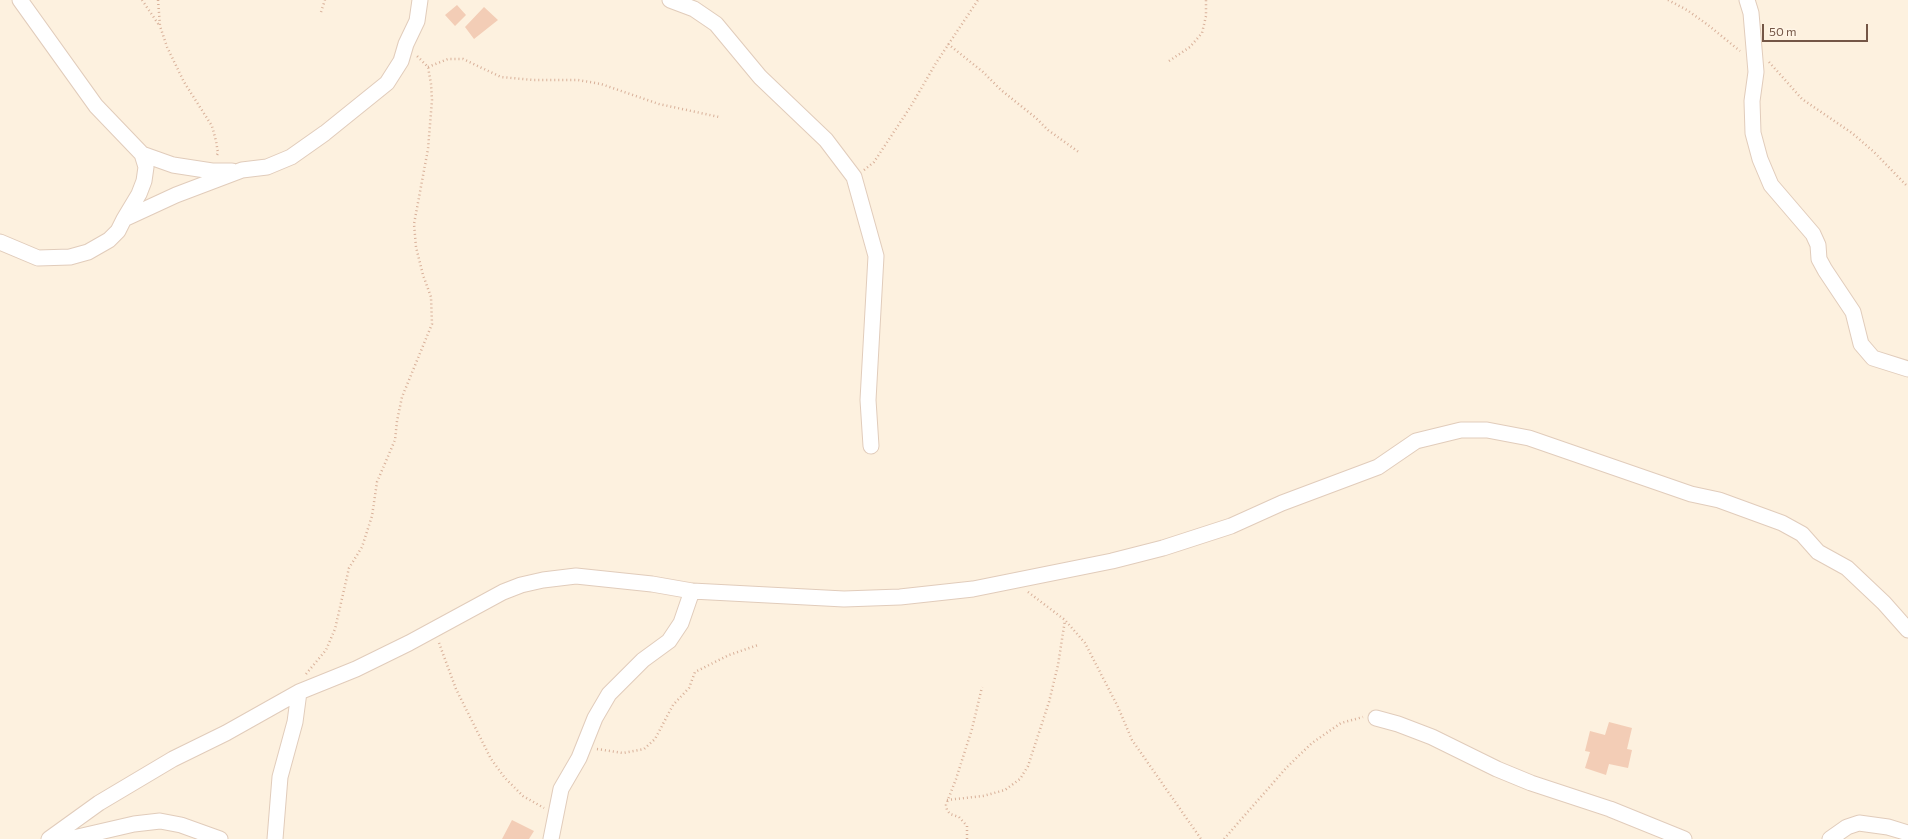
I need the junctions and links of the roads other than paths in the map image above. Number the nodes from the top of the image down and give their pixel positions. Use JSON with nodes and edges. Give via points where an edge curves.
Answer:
{"nodes":[{"id":1,"x":20,"y":0,"type":"edge"},
{"id":2,"x":420,"y":0,"type":"edge"},
{"id":3,"x":670,"y":0,"type":"edge"},
{"id":4,"x":1747,"y":0,"type":"edge"},
{"id":5,"x":142,"y":154,"type":"junction"},
{"id":6,"x":242,"y":170,"type":"junction"},
{"id":7,"x":124,"y":219,"type":"junction"},
{"id":8,"x":0,"y":242,"type":"edge"},
{"id":9,"x":1908,"y":370,"type":"edge"},
{"id":10,"x":870,"y":446,"type":"dead end"},
{"id":11,"x":692,"y":591,"type":"junction"},
{"id":12,"x":1908,"y":630,"type":"edge"},
{"id":13,"x":299,"y":692,"type":"junction"},
{"id":14,"x":1376,"y":718,"type":"road end"},
{"id":15,"x":1908,"y":833,"type":"edge"},
{"id":16,"x":49,"y":839,"type":"edge"},
{"id":17,"x":69,"y":839,"type":"edge"},
{"id":18,"x":220,"y":839,"type":"edge"},
{"id":19,"x":274,"y":839,"type":"edge"},
{"id":20,"x":551,"y":839,"type":"edge"},
{"id":21,"x":1684,"y":839,"type":"edge"},
{"id":22,"x":1830,"y":839,"type":"edge"}],
"edges":[{"from":1,"to":5,"type":"street","via":[[96,106]]},
{"from":2,"to":6,"type":"street","via":[[417,21],[401,61],[387,83],[291,157],[267,167]]},
{"from":3,"to":10,"type":"street","via":[[694,9],[716,24],[760,77],[826,140],[854,177],[876,256],[868,400]]},
{"from":4,"to":9,"type":"street","via":[[1751,12],[1748,50],[1756,72],[1752,101],[1753,133],[1771,185],[1813,234],[1818,245],[1819,259],[1853,312],[1860,344],[1873,358]]},
{"from":5,"to":6,"type":"street","via":[[173,165],[212,171]]},
{"from":5,"to":7,"type":"street","via":[[146,167],[144,181]]},
{"from":6,"to":7,"type":"street","via":[[176,195]]},
{"from":7,"to":8,"type":"street","via":[[118,231],[109,240],[88,252],[70,257],[38,258]]},
{"from":11,"to":12,"type":"street","via":[[851,599],[900,597],[974,588],[1112,561],[1231,526],[1282,502],[1378,467],[1416,442],[1461,430],[1487,430],[1529,438],[1691,494],[1720,500],[1782,523],[1802,534],[1818,552],[1847,568]]},
{"from":11,"to":13,"type":"street","via":[[576,576],[521,585],[356,669]]},
{"from":11,"to":20,"type":"street","via":[[680,623],[669,640],[643,660],[609,694],[595,718],[577,762],[561,789]]},
{"from":13,"to":16,"type":"street","via":[[226,734],[173,759],[135,781]]},
{"from":13,"to":19,"type":"street","via":[[295,722],[280,776]]},
{"from":14,"to":21,"type":"street","via":[[1432,737],[1531,783],[1610,809]]},
{"from":15,"to":22,"type":"street","via":[[1888,826],[1859,823],[1847,827]]},
{"from":17,"to":18,"type":"street","via":[[134,824],[160,821],[181,825]]}]}
